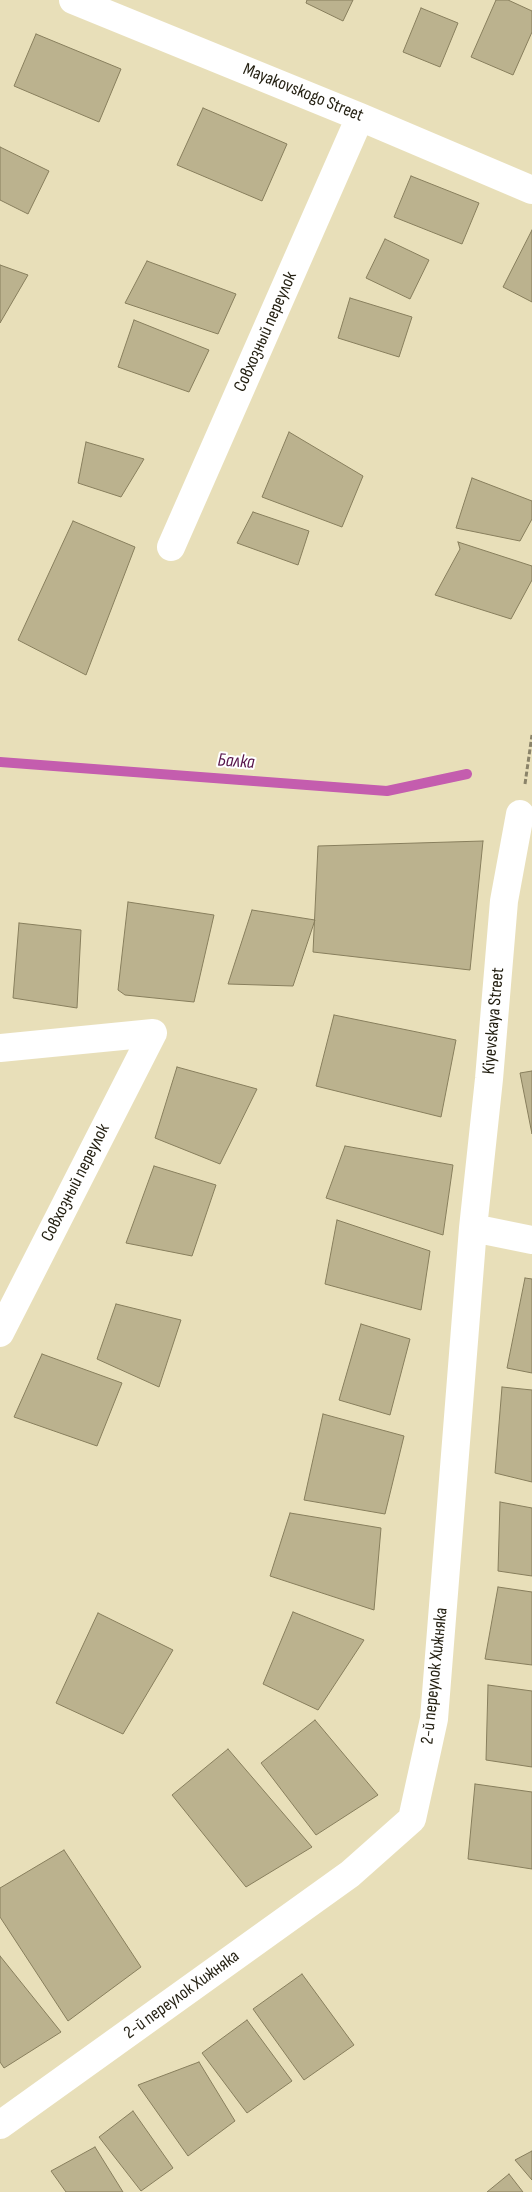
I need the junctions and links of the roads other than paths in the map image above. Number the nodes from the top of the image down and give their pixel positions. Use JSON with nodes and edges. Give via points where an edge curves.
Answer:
{"nodes":[{"id":1,"x":73,"y":0,"type":"edge"},
{"id":2,"x":360,"y":117,"type":"junction"},
{"id":3,"x":532,"y":190,"type":"edge"},
{"id":4,"x":171,"y":547,"type":"dead end"},
{"id":5,"x":520,"y":814,"type":"road end"},
{"id":6,"x":0,"y":1048,"type":"edge"},
{"id":7,"x":473,"y":1228,"type":"junction"},
{"id":8,"x":532,"y":1240,"type":"edge"},
{"id":9,"x":0,"y":1333,"type":"edge"},
{"id":10,"x":0,"y":2125,"type":"edge"}],
"edges":[{"from":1,"to":2,"type":"street","name":"Mayakovskogo Street"},
{"from":2,"to":3,"type":"street","name":"Mayakovskogo Street"},
{"from":2,"to":4,"type":"street","name":"Совхозный переулок"},
{"from":5,"to":7,"type":"street","name":"Kiyevskaya Street","via":[[504,901]]},
{"from":6,"to":9,"type":"street","name":"Совхозный переулок","via":[[153,1033]]},
{"from":7,"to":8,"type":"street"},
{"from":7,"to":10,"type":"street","name":"2-й переулок Хижняка","via":[[434,1719],[412,1819],[350,1874]]}]}
